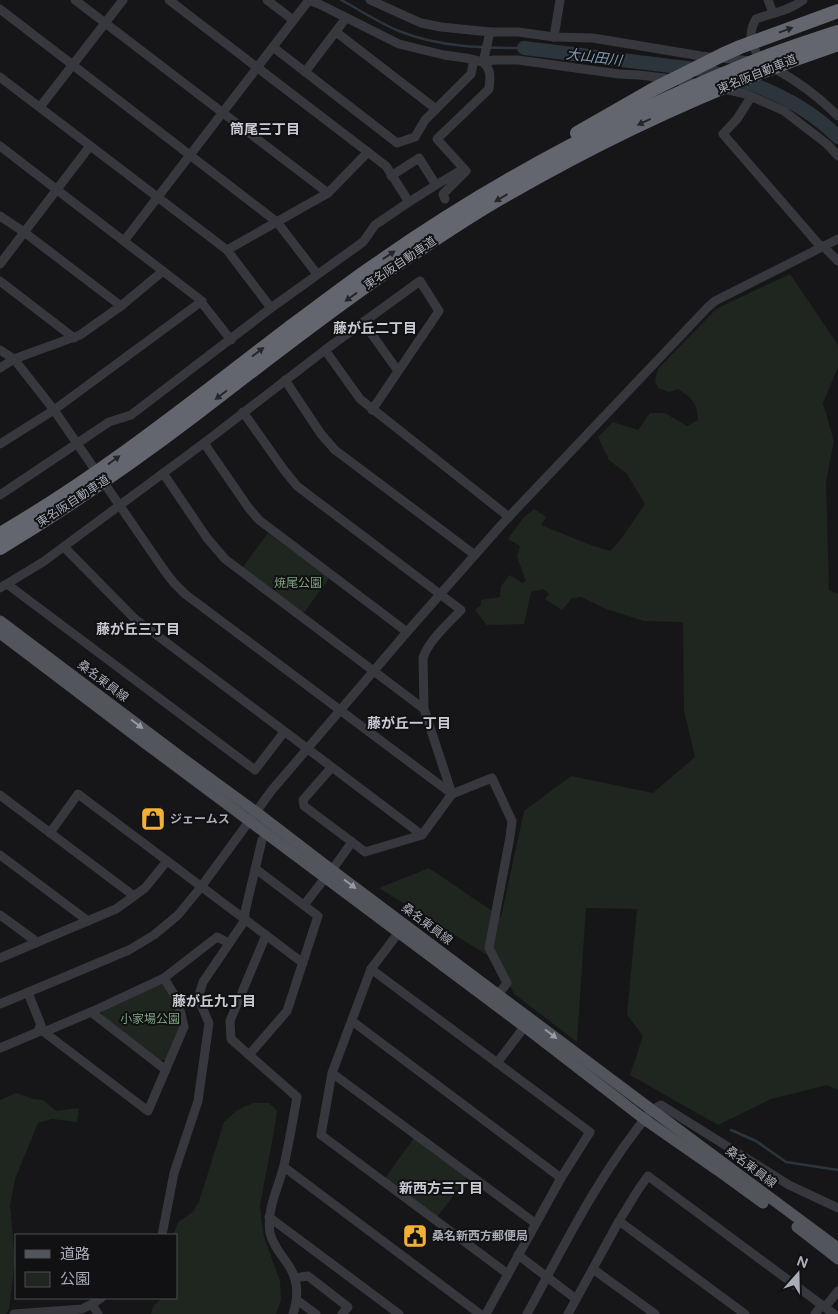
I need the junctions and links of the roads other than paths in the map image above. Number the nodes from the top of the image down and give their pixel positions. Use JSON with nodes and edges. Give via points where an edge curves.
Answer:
{"nodes":[{"id":1,"x":76,"y":0,"type":"edge"},
{"id":2,"x":123,"y":0,"type":"edge"},
{"id":3,"x":169,"y":0,"type":"edge"},
{"id":4,"x":267,"y":0,"type":"edge"},
{"id":5,"x":370,"y":0,"type":"edge"},
{"id":6,"x":560,"y":0,"type":"edge"},
{"id":7,"x":768,"y":0,"type":"edge"},
{"id":8,"x":802,"y":0,"type":"edge"},
{"id":9,"x":0,"y":9,"type":"edge"},
{"id":10,"x":838,"y":10,"type":"edge"},
{"id":11,"x":774,"y":13,"type":"junction"},
{"id":12,"x":346,"y":18,"type":"junction"},
{"id":13,"x":293,"y":20,"type":"junction"},
{"id":14,"x":105,"y":23,"type":"junction"},
{"id":15,"x":336,"y":32,"type":"junction"},
{"id":16,"x":490,"y":32,"type":"junction"},
{"id":17,"x":838,"y":32,"type":"edge"},
{"id":18,"x":554,"y":37,"type":"junction"},
{"id":19,"x":838,"y":44,"type":"edge"},
{"id":20,"x":272,"y":47,"type":"junction"},
{"id":21,"x":479,"y":61,"type":"junction"},
{"id":22,"x":760,"y":61,"type":"junction"},
{"id":23,"x":72,"y":65,"type":"junction"},
{"id":24,"x":257,"y":68,"type":"junction"},
{"id":25,"x":305,"y":72,"type":"junction"},
{"id":26,"x":0,"y":77,"type":"edge"},
{"id":27,"x":751,"y":97,"type":"junction"},
{"id":28,"x":40,"y":107,"type":"junction"},
{"id":29,"x":436,"y":109,"type":"junction"},
{"id":30,"x":222,"y":112,"type":"junction"},
{"id":31,"x":838,"y":116,"type":"edge"},
{"id":32,"x":0,"y":146,"type":"edge"},
{"id":33,"x":90,"y":146,"type":"junction"},
{"id":34,"x":368,"y":152,"type":"junction"},
{"id":35,"x":190,"y":154,"type":"junction"},
{"id":36,"x":838,"y":156,"type":"edge"},
{"id":37,"x":535,"y":165,"type":"junction"},
{"id":38,"x":463,"y":169,"type":"junction"},
{"id":39,"x":392,"y":176,"type":"junction"},
{"id":40,"x":436,"y":186,"type":"junction"},
{"id":41,"x":57,"y":190,"type":"junction"},
{"id":42,"x":328,"y":193,"type":"junction"},
{"id":43,"x":157,"y":197,"type":"junction"},
{"id":44,"x":445,"y":199,"type":"dead end"},
{"id":45,"x":409,"y":202,"type":"junction"},
{"id":46,"x":0,"y":216,"type":"edge"},
{"id":47,"x":277,"y":222,"type":"junction"},
{"id":48,"x":24,"y":232,"type":"junction"},
{"id":49,"x":838,"y":239,"type":"edge"},
{"id":50,"x":124,"y":241,"type":"junction"},
{"id":51,"x":822,"y":246,"type":"junction"},
{"id":52,"x":227,"y":250,"type":"junction"},
{"id":53,"x":838,"y":261,"type":"edge"},
{"id":54,"x":0,"y":264,"type":"edge"},
{"id":55,"x":163,"y":271,"type":"junction"},
{"id":56,"x":317,"y":274,"type":"junction"},
{"id":57,"x":0,"y":281,"type":"edge"},
{"id":58,"x":202,"y":302,"type":"junction"},
{"id":59,"x":121,"y":306,"type":"junction"},
{"id":60,"x":271,"y":308,"type":"junction"},
{"id":61,"x":363,"y":322,"type":"junction"},
{"id":62,"x":74,"y":338,"type":"junction"},
{"id":63,"x":230,"y":340,"type":"junction"},
{"id":64,"x":0,"y":350,"type":"edge"},
{"id":65,"x":325,"y":350,"type":"junction"},
{"id":66,"x":14,"y":359,"type":"junction"},
{"id":67,"x":0,"y":368,"type":"edge"},
{"id":68,"x":398,"y":371,"type":"junction"},
{"id":69,"x":285,"y":380,"type":"junction"},
{"id":70,"x":54,"y":410,"type":"junction"},
{"id":71,"x":372,"y":410,"type":"junction"},
{"id":72,"x":243,"y":412,"type":"junction"},
{"id":73,"x":204,"y":443,"type":"junction"},
{"id":74,"x":0,"y":444,"type":"edge"},
{"id":75,"x":79,"y":447,"type":"junction"},
{"id":76,"x":163,"y":473,"type":"junction"},
{"id":77,"x":0,"y":495,"type":"edge"},
{"id":78,"x":117,"y":502,"type":"junction"},
{"id":79,"x":509,"y":517,"type":"junction"},
{"id":80,"x":0,"y":534,"type":"edge"},
{"id":81,"x":64,"y":547,"type":"junction"},
{"id":82,"x":0,"y":548,"type":"edge"},
{"id":83,"x":475,"y":555,"type":"junction"},
{"id":84,"x":4,"y":586,"type":"edge"},
{"id":85,"x":441,"y":594,"type":"junction"},
{"id":86,"x":0,"y":621,"type":"edge"},
{"id":87,"x":407,"y":632,"type":"junction"},
{"id":88,"x":0,"y":633,"type":"edge"},
{"id":89,"x":374,"y":671,"type":"junction"},
{"id":90,"x":424,"y":708,"type":"junction"},
{"id":91,"x":340,"y":711,"type":"junction"},
{"id":92,"x":284,"y":732,"type":"junction"},
{"id":93,"x":306,"y":749,"type":"junction"},
{"id":94,"x":332,"y":768,"type":"junction"},
{"id":95,"x":452,"y":794,"type":"junction"},
{"id":96,"x":0,"y":795,"type":"edge"},
{"id":97,"x":253,"y":816,"type":"junction"},
{"id":98,"x":50,"y":833,"type":"junction"},
{"id":99,"x":422,"y":835,"type":"junction"},
{"id":100,"x":262,"y":840,"type":"dead end"},
{"id":101,"x":352,"y":842,"type":"junction"},
{"id":102,"x":0,"y":855,"type":"edge"},
{"id":103,"x":167,"y":861,"type":"junction"},
{"id":104,"x":256,"y":869,"type":"junction"},
{"id":105,"x":328,"y":874,"type":"junction"},
{"id":106,"x":201,"y":887,"type":"junction"},
{"id":107,"x":134,"y":896,"type":"junction"},
{"id":108,"x":304,"y":905,"type":"junction"},
{"id":109,"x":0,"y":915,"type":"edge"},
{"id":110,"x":245,"y":920,"type":"junction"},
{"id":111,"x":88,"y":921,"type":"junction"},
{"id":112,"x":399,"y":932,"type":"junction"},
{"id":113,"x":266,"y":935,"type":"junction"},
{"id":114,"x":37,"y":942,"type":"junction"},
{"id":115,"x":229,"y":943,"type":"junction"},
{"id":116,"x":0,"y":958,"type":"edge"},
{"id":117,"x":303,"y":963,"type":"junction"},
{"id":118,"x":371,"y":969,"type":"junction"},
{"id":119,"x":164,"y":978,"type":"junction"},
{"id":120,"x":28,"y":993,"type":"junction"},
{"id":121,"x":498,"y":995,"type":"junction"},
{"id":122,"x":0,"y":1004,"type":"edge"},
{"id":123,"x":91,"y":1012,"type":"junction"},
{"id":124,"x":352,"y":1021,"type":"junction"},
{"id":125,"x":525,"y":1026,"type":"junction"},
{"id":126,"x":41,"y":1031,"type":"junction"},
{"id":127,"x":0,"y":1048,"type":"edge"},
{"id":128,"x":249,"y":1055,"type":"junction"},
{"id":129,"x":497,"y":1063,"type":"junction"},
{"id":130,"x":166,"y":1070,"type":"junction"},
{"id":131,"x":332,"y":1073,"type":"junction"},
{"id":132,"x":648,"y":1115,"type":"junction"},
{"id":133,"x":284,"y":1168,"type":"junction"},
{"id":134,"x":561,"y":1178,"type":"junction"},
{"id":135,"x":838,"y":1208,"type":"edge"},
{"id":136,"x":269,"y":1217,"type":"junction"},
{"id":137,"x":619,"y":1221,"type":"junction"},
{"id":138,"x":535,"y":1224,"type":"junction"},
{"id":139,"x":162,"y":1234,"type":"edge"},
{"id":140,"x":838,"y":1248,"type":"edge"},
{"id":141,"x":518,"y":1255,"type":"junction"},
{"id":142,"x":838,"y":1259,"type":"edge"},
{"id":143,"x":593,"y":1269,"type":"junction"},
{"id":144,"x":508,"y":1274,"type":"junction"},
{"id":145,"x":547,"y":1276,"type":"junction"},
{"id":146,"x":295,"y":1278,"type":"junction"},
{"id":147,"x":838,"y":1291,"type":"edge"},
{"id":148,"x":100,"y":1299,"type":"edge"},
{"id":149,"x":576,"y":1299,"type":"junction"},
{"id":150,"x":297,"y":1300,"type":"junction"},
{"id":151,"x":92,"y":1304,"type":"junction"},
{"id":152,"x":823,"y":1306,"type":"junction"},
{"id":153,"x":14,"y":1314,"type":"edge"},
{"id":154,"x":98,"y":1314,"type":"edge"},
{"id":155,"x":293,"y":1314,"type":"edge"},
{"id":156,"x":316,"y":1314,"type":"edge"},
{"id":157,"x":342,"y":1314,"type":"edge"},
{"id":158,"x":400,"y":1314,"type":"edge"},
{"id":159,"x":480,"y":1314,"type":"edge"},
{"id":160,"x":486,"y":1314,"type":"edge"},
{"id":161,"x":527,"y":1314,"type":"edge"},
{"id":162,"x":568,"y":1314,"type":"edge"},
{"id":163,"x":655,"y":1314,"type":"edge"},
{"id":164,"x":745,"y":1314,"type":"edge"},
{"id":165,"x":815,"y":1314,"type":"edge"},
{"id":166,"x":834,"y":1314,"type":"edge"}],
"edges":[{"from":1,"to":14,"type":"street"},
{"from":2,"to":14,"type":"street"},
{"from":3,"to":24,"type":"street"},
{"from":4,"to":13,"type":"street"},
{"from":5,"to":16,"type":"street","via":[[421,23]]},
{"from":6,"to":18,"type":"street"},
{"from":7,"to":11,"type":"street"},
{"from":8,"to":11,"type":"street","via":[[795,7]]},
{"from":9,"to":23,"type":"street"},
{"from":37,"to":10,"type":"highway","one_way":true,"via":[[578,132],[654,90],[740,47]]},
{"from":11,"to":22,"type":"street","via":[[756,19],[751,28],[751,38]]},
{"from":12,"to":13,"type":"street","via":[[309,0]]},
{"from":12,"to":15,"type":"street"},
{"from":12,"to":21,"type":"street","via":[[399,44]]},
{"from":13,"to":20,"type":"street"},
{"from":14,"to":23,"type":"street"},
{"from":14,"to":30,"type":"street"},
{"from":15,"to":25,"type":"street"},
{"from":15,"to":29,"type":"street"},
{"from":16,"to":18,"type":"street"},
{"from":16,"to":21,"type":"street"},
{"from":17,"to":37,"type":"highway","name":"東名阪自動車道","via":[[745,65],[667,98]]},
{"from":18,"to":22,"type":"street","via":[[593,38],[701,56]]},
{"from":19,"to":82,"type":"highway","name":"東名阪自動車道","one_way":true,"via":[[751,75],[689,102],[594,147],[504,196],[385,273],[114,474]]},
{"from":20,"to":24,"type":"street"},
{"from":20,"to":25,"type":"street"},
{"from":21,"to":27,"type":"street","via":[[518,60],[639,75],[710,86]]},
{"from":21,"to":29,"type":"street","via":[[471,74]]},
{"from":21,"to":38,"type":"street","via":[[489,67],[488,89],[437,139]]},
{"from":22,"to":31,"type":"street","via":[[784,73]]},
{"from":23,"to":28,"type":"street"},
{"from":23,"to":35,"type":"street"},
{"from":24,"to":30,"type":"street"},
{"from":24,"to":34,"type":"street"},
{"from":25,"to":29,"type":"street","via":[[397,142],[416,137],[425,120]]},
{"from":26,"to":28,"type":"street"},
{"from":27,"to":36,"type":"street","via":[[784,111]]},
{"from":27,"to":51,"type":"street","via":[[723,134]]},
{"from":28,"to":33,"type":"street"},
{"from":30,"to":35,"type":"street"},
{"from":30,"to":42,"type":"street"},
{"from":32,"to":41,"type":"street"},
{"from":33,"to":41,"type":"street"},
{"from":33,"to":43,"type":"street"},
{"from":34,"to":39,"type":"street","via":[[386,166]]},
{"from":34,"to":42,"type":"street"},
{"from":35,"to":43,"type":"street"},
{"from":35,"to":47,"type":"street"},
{"from":80,"to":37,"type":"highway","name":"東名阪自動車道","one_way":true,"via":[[108,464],[379,262],[456,210]]},
{"from":38,"to":40,"type":"street"},
{"from":38,"to":44,"type":"street","via":[[466,171],[444,194]]},
{"from":39,"to":40,"type":"street","via":[[419,158]]},
{"from":39,"to":45,"type":"street"},
{"from":40,"to":45,"type":"street"},
{"from":41,"to":48,"type":"street"},
{"from":41,"to":50,"type":"street"},
{"from":42,"to":47,"type":"street"},
{"from":43,"to":50,"type":"street"},
{"from":43,"to":52,"type":"street"},
{"from":45,"to":56,"type":"street","via":[[375,225],[363,242]]},
{"from":46,"to":48,"type":"street"},
{"from":47,"to":52,"type":"street"},
{"from":47,"to":56,"type":"street"},
{"from":48,"to":54,"type":"street"},
{"from":48,"to":59,"type":"street"},
{"from":49,"to":51,"type":"street"},
{"from":50,"to":55,"type":"street"},
{"from":51,"to":53,"type":"street"},
{"from":51,"to":79,"type":"street","via":[[715,300]]},
{"from":52,"to":60,"type":"street"},
{"from":55,"to":58,"type":"street"},
{"from":55,"to":59,"type":"street"},
{"from":56,"to":60,"type":"street"},
{"from":57,"to":62,"type":"street"},
{"from":58,"to":63,"type":"street"},
{"from":58,"to":70,"type":"street"},
{"from":59,"to":62,"type":"street"},
{"from":60,"to":63,"type":"street"},
{"from":61,"to":65,"type":"street"},
{"from":61,"to":68,"type":"street"},
{"from":61,"to":68,"type":"street","via":[[420,281],[440,311]]},
{"from":62,"to":66,"type":"street"},
{"from":63,"to":75,"type":"street","via":[[131,415],[108,422]]},
{"from":64,"to":66,"type":"street"},
{"from":65,"to":69,"type":"street"},
{"from":65,"to":71,"type":"street","via":[[360,399]]},
{"from":66,"to":67,"type":"street"},
{"from":66,"to":70,"type":"street"},
{"from":68,"to":71,"type":"street"},
{"from":69,"to":72,"type":"street"},
{"from":69,"to":83,"type":"street","via":[[335,450]]},
{"from":70,"to":74,"type":"street"},
{"from":70,"to":75,"type":"street"},
{"from":71,"to":79,"type":"street"},
{"from":72,"to":73,"type":"street"},
{"from":72,"to":85,"type":"street","via":[[297,486]]},
{"from":73,"to":76,"type":"street"},
{"from":73,"to":87,"type":"street","via":[[259,520]]},
{"from":75,"to":77,"type":"street"},
{"from":75,"to":78,"type":"street"},
{"from":76,"to":78,"type":"street"},
{"from":76,"to":89,"type":"street","via":[[225,559]]},
{"from":78,"to":81,"type":"street"},
{"from":78,"to":91,"type":"street","via":[[164,570],[185,594]]},
{"from":79,"to":83,"type":"street"},
{"from":81,"to":84,"type":"street"},
{"from":81,"to":92,"type":"street","via":[[134,618]]},
{"from":83,"to":85,"type":"street"},
{"from":84,"to":92,"type":"street","via":[[255,770]]},
{"from":85,"to":87,"type":"street"},
{"from":85,"to":90,"type":"street","via":[[461,610],[424,652]]},
{"from":86,"to":97,"type":"main road","name":"桑名東員線","one_way":true,"via":[[182,758]]},
{"from":87,"to":89,"type":"street"},
{"from":88,"to":97,"type":"main road","name":"桑名東員線","via":[[152,748]]},
{"from":89,"to":90,"type":"street"},
{"from":89,"to":91,"type":"street"},
{"from":90,"to":95,"type":"street"},
{"from":91,"to":93,"type":"street"},
{"from":91,"to":95,"type":"street"},
{"from":92,"to":93,"type":"street"},
{"from":93,"to":94,"type":"street"},
{"from":93,"to":97,"type":"street"},
{"from":94,"to":99,"type":"street"},
{"from":94,"to":101,"type":"street","via":[[303,800],[304,806]]},
{"from":95,"to":99,"type":"street"},
{"from":95,"to":121,"type":"street","via":[[492,778],[512,821],[489,948],[507,983]]},
{"from":96,"to":98,"type":"street"},
{"from":97,"to":105,"type":"main road","name":"桑名東員線"},
{"from":97,"to":106,"type":"street"},
{"from":98,"to":103,"type":"street","via":[[78,794]]},
{"from":98,"to":107,"type":"street"},
{"from":99,"to":101,"type":"street","via":[[365,852]]},
{"from":100,"to":104,"type":"street"},
{"from":101,"to":105,"type":"street"},
{"from":102,"to":111,"type":"street"},
{"from":103,"to":106,"type":"street"},
{"from":103,"to":107,"type":"street"},
{"from":104,"to":108,"type":"street"},
{"from":104,"to":110,"type":"street"},
{"from":105,"to":108,"type":"street"},
{"from":105,"to":112,"type":"main road","name":"桑名東員線"},
{"from":105,"to":121,"type":"main road","name":"桑名東員線","one_way":true},
{"from":106,"to":110,"type":"street"},
{"from":106,"to":120,"type":"street","via":[[178,915],[142,944]]},
{"from":107,"to":111,"type":"street","via":[[116,909]]},
{"from":108,"to":117,"type":"street","via":[[318,916]]},
{"from":109,"to":114,"type":"street"},
{"from":110,"to":113,"type":"street"},
{"from":110,"to":115,"type":"street"},
{"from":111,"to":114,"type":"street"},
{"from":112,"to":118,"type":"street"},
{"from":112,"to":125,"type":"main road","name":"桑名東員線"},
{"from":113,"to":117,"type":"street"},
{"from":113,"to":128,"type":"street","via":[[230,1021],[231,1039]]},
{"from":114,"to":116,"type":"street"},
{"from":115,"to":119,"type":"street","via":[[217,937]]},
{"from":115,"to":139,"type":"street","via":[[203,982],[198,998],[209,1023],[198,1101],[174,1173]]},
{"from":117,"to":128,"type":"street","via":[[287,1011]]},
{"from":118,"to":124,"type":"street"},
{"from":118,"to":129,"type":"street"},
{"from":119,"to":123,"type":"street"},
{"from":119,"to":130,"type":"street","via":[[178,1001],[184,1027]]},
{"from":120,"to":122,"type":"street"},
{"from":120,"to":126,"type":"street"},
{"from":121,"to":132,"type":"main road","name":"桑名東員線","one_way":true,"via":[[594,1066]]},
{"from":123,"to":126,"type":"street"},
{"from":123,"to":130,"type":"street"},
{"from":124,"to":131,"type":"street"},
{"from":124,"to":134,"type":"street"},
{"from":125,"to":129,"type":"street"},
{"from":125,"to":132,"type":"main road","name":"桑名東員線"},
{"from":126,"to":127,"type":"street"},
{"from":126,"to":130,"type":"street","via":[[148,1111]]},
{"from":128,"to":133,"type":"street","via":[[297,1097]]},
{"from":129,"to":134,"type":"street","via":[[590,1132]]},
{"from":131,"to":138,"type":"street"},
{"from":131,"to":144,"type":"street","via":[[321,1135]]},
{"from":132,"to":135,"type":"street","via":[[661,1105],[789,1184]]},
{"from":132,"to":140,"type":"main road","name":"桑名東員線"},
{"from":132,"to":142,"type":"main road","name":"桑名東員線"},
{"from":132,"to":145,"type":"street","via":[[597,1187]]},
{"from":133,"to":136,"type":"street"},
{"from":133,"to":159,"type":"street"},
{"from":134,"to":138,"type":"street"},
{"from":136,"to":146,"type":"street","via":[[273,1242]]},
{"from":136,"to":158,"type":"street"},
{"from":137,"to":143,"type":"street"},
{"from":137,"to":152,"type":"street","via":[[648,1176]]},
{"from":137,"to":164,"type":"street"},
{"from":138,"to":141,"type":"street"},
{"from":141,"to":144,"type":"street"},
{"from":141,"to":145,"type":"street"},
{"from":143,"to":149,"type":"street"},
{"from":143,"to":163,"type":"street"},
{"from":144,"to":160,"type":"street"},
{"from":145,"to":149,"type":"street"},
{"from":145,"to":161,"type":"street"},
{"from":146,"to":150,"type":"street"},
{"from":146,"to":157,"type":"street","via":[[308,1276],[348,1307]]},
{"from":147,"to":152,"type":"street"},
{"from":148,"to":151,"type":"street"},
{"from":149,"to":162,"type":"street"},
{"from":150,"to":155,"type":"street"},
{"from":150,"to":156,"type":"street"},
{"from":151,"to":153,"type":"street","via":[[82,1309]]},
{"from":151,"to":154,"type":"street"},
{"from":152,"to":165,"type":"street"},
{"from":152,"to":166,"type":"street"}]}
